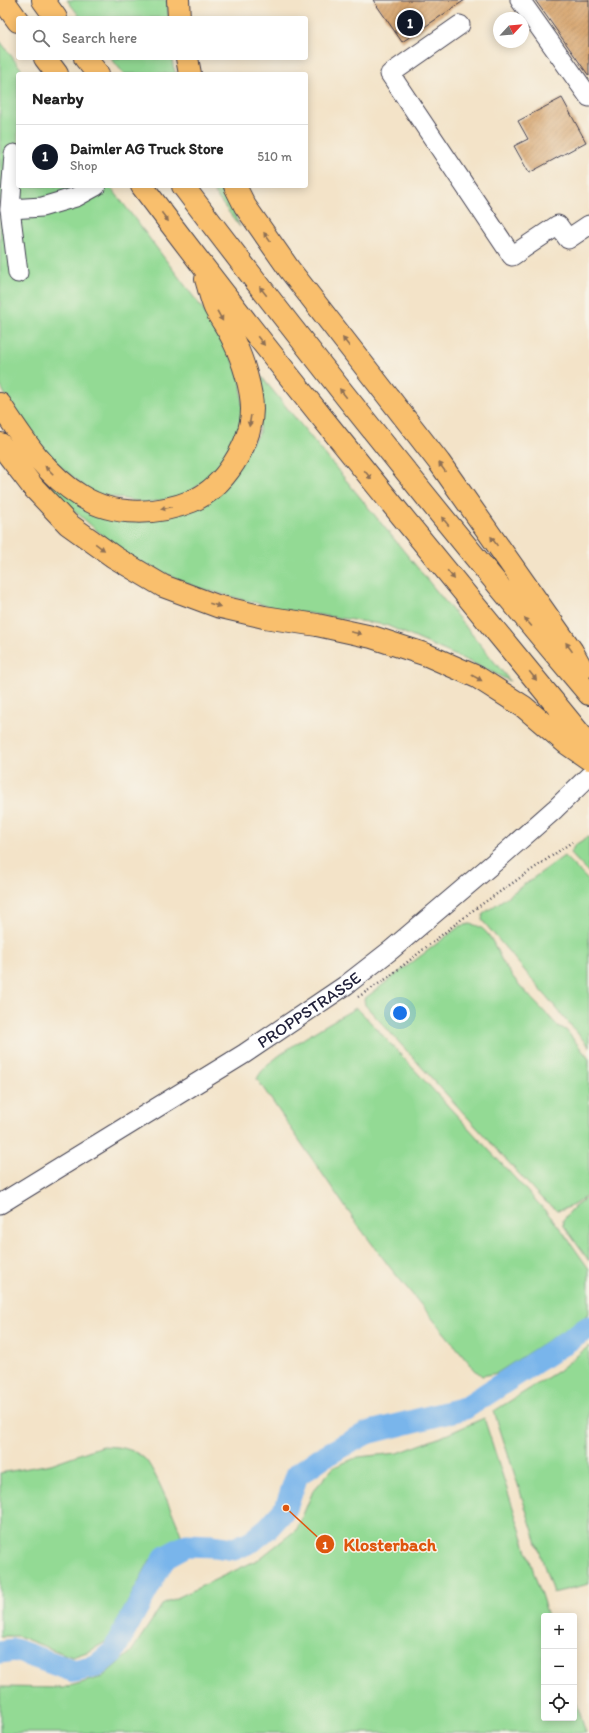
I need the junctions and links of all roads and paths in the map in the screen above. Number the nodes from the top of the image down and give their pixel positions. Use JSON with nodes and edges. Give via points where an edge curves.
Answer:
{"nodes":[{"id":1,"x":3,"y":0,"type":"edge"},
{"id":2,"x":43,"y":0,"type":"edge"},
{"id":3,"x":178,"y":0,"type":"edge"},
{"id":4,"x":520,"y":0,"type":"edge"},
{"id":5,"x":55,"y":16,"type":"edge"},
{"id":6,"x":179,"y":16,"type":"edge"},
{"id":7,"x":16,"y":18,"type":"edge"},
{"id":8,"x":460,"y":25,"type":"dead end"},
{"id":9,"x":46,"y":60,"type":"edge"},
{"id":10,"x":88,"y":60,"type":"edge"},
{"id":11,"x":187,"y":60,"type":"edge"},
{"id":12,"x":56,"y":72,"type":"edge"},
{"id":13,"x":96,"y":72,"type":"edge"},
{"id":14,"x":190,"y":72,"type":"edge"},
{"id":15,"x":589,"y":97,"type":"edge"},
{"id":16,"x":14,"y":154,"type":"dead end"},
{"id":17,"x":93,"y":188,"type":"edge"},
{"id":18,"x":144,"y":188,"type":"edge"},
{"id":19,"x":185,"y":188,"type":"edge"},
{"id":20,"x":235,"y":188,"type":"edge"},
{"id":21,"x":10,"y":209,"type":"junction"},
{"id":22,"x":589,"y":225,"type":"edge"},
{"id":23,"x":202,"y":266,"type":"junction"},
{"id":24,"x":18,"y":272,"type":"dead end"},
{"id":25,"x":0,"y":404,"type":"edge"},
{"id":26,"x":0,"y":444,"type":"edge"},
{"id":27,"x":589,"y":680,"type":"edge"},
{"id":28,"x":589,"y":694,"type":"edge"},
{"id":29,"x":589,"y":745,"type":"edge"},
{"id":30,"x":589,"y":759,"type":"edge"},
{"id":31,"x":589,"y":776,"type":"edge"},
{"id":32,"x":0,"y":1204,"type":"edge"}],
"edges":[{"from":1,"to":7,"type":"highway"},
{"from":2,"to":5,"type":"highway"},
{"from":3,"to":6,"type":"highway"},
{"from":4,"to":15,"type":"street"},
{"from":8,"to":22,"type":"street","via":[[390,74],[512,256],[558,225],[568,239]]},
{"from":9,"to":12,"type":"highway"},
{"from":10,"to":13,"type":"highway"},
{"from":11,"to":14,"type":"highway"},
{"from":16,"to":21,"type":"street"},
{"from":17,"to":21,"type":"street","via":[[76,198],[42,207]]},
{"from":18,"to":23,"type":"highway","one_way":true},
{"from":28,"to":19,"type":"highway","one_way":true,"via":[[498,587],[367,424]]},
{"from":27,"to":20,"type":"highway","one_way":true,"via":[[572,650],[443,468],[289,269]]},
{"from":21,"to":24,"type":"street"},
{"from":23,"to":25,"type":"highway","one_way":true,"via":[[215,307],[235,344],[248,382],[252,409],[248,438],[234,463],[216,485],[194,501],[166,509],[139,512],[110,508],[82,497],[49,471]]},
{"from":23,"to":29,"type":"highway","one_way":true},
{"from":26,"to":30,"type":"highway","one_way":true,"via":[[33,486],[68,524],[114,557],[163,586],[217,606],[372,637],[427,654],[477,678],[524,707]]},
{"from":31,"to":32,"type":"street","name":"PROPPSTRASSE","via":[[555,809],[391,950],[346,985],[244,1054]]}]}
